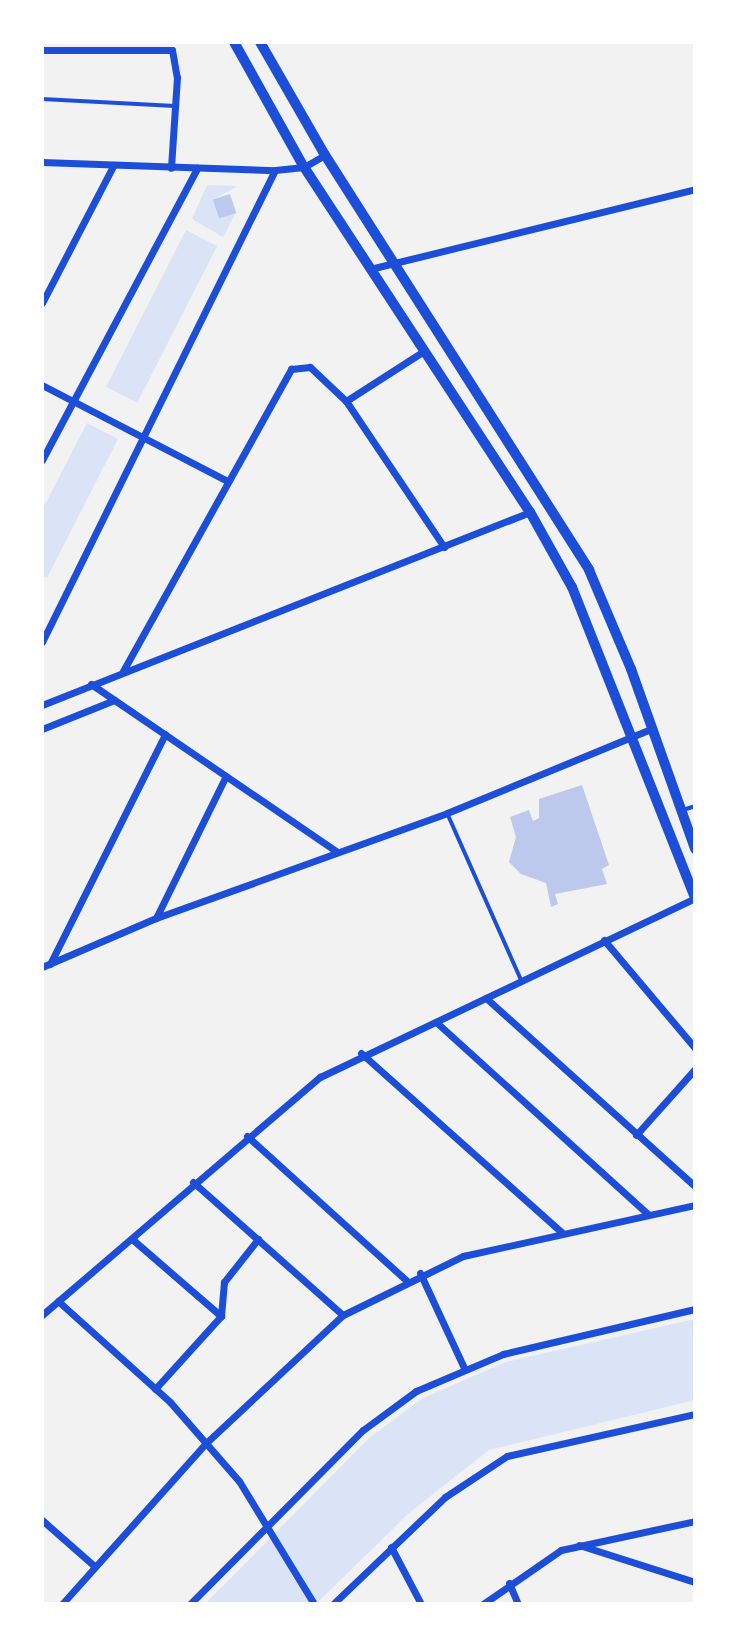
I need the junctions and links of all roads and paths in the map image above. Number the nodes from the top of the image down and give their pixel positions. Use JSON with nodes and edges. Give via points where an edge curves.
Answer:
{"nodes":[{"id":1,"x":234,"y":42,"type":"edge"},
{"id":2,"x":260,"y":42,"type":"edge"},
{"id":3,"x":42,"y":50,"type":"edge"},
{"id":4,"x":42,"y":99,"type":"edge"},
{"id":5,"x":176,"y":106,"type":"junction"},
{"id":6,"x":325,"y":155,"type":"junction"},
{"id":7,"x":42,"y":162,"type":"edge"},
{"id":8,"x":113,"y":166,"type":"junction"},
{"id":9,"x":304,"y":167,"type":"junction"},
{"id":10,"x":171,"y":168,"type":"junction"},
{"id":11,"x":197,"y":168,"type":"junction"},
{"id":12,"x":275,"y":170,"type":"junction"},
{"id":13,"x":695,"y":189,"type":"edge"},
{"id":14,"x":395,"y":264,"type":"junction"},
{"id":15,"x":370,"y":269,"type":"junction"},
{"id":16,"x":42,"y":303,"type":"edge"},
{"id":17,"x":424,"y":351,"type":"junction"},
{"id":18,"x":42,"y":385,"type":"edge"},
{"id":19,"x":346,"y":401,"type":"junction"},
{"id":20,"x":74,"y":402,"type":"junction"},
{"id":21,"x":143,"y":437,"type":"junction"},
{"id":22,"x":42,"y":460,"type":"edge"},
{"id":23,"x":227,"y":481,"type":"junction"},
{"id":24,"x":530,"y":512,"type":"junction"},
{"id":25,"x":444,"y":547,"type":"junction"},
{"id":26,"x":42,"y":642,"type":"edge"},
{"id":27,"x":123,"y":671,"type":"junction"},
{"id":28,"x":91,"y":684,"type":"junction"},
{"id":29,"x":114,"y":700,"type":"junction"},
{"id":30,"x":42,"y":705,"type":"edge"},
{"id":31,"x":653,"y":728,"type":"junction"},
{"id":32,"x":42,"y":729,"type":"edge"},
{"id":33,"x":165,"y":734,"type":"junction"},
{"id":34,"x":634,"y":736,"type":"junction"},
{"id":35,"x":226,"y":776,"type":"junction"},
{"id":36,"x":695,"y":806,"type":"edge"},
{"id":37,"x":681,"y":811,"type":"junction"},
{"id":38,"x":447,"y":813,"type":"junction"},
{"id":39,"x":695,"y":849,"type":"edge"},
{"id":40,"x":337,"y":852,"type":"junction"},
{"id":41,"x":695,"y":898,"type":"edge"},
{"id":42,"x":156,"y":918,"type":"junction"},
{"id":43,"x":604,"y":940,"type":"junction"},
{"id":44,"x":46,"y":966,"type":"edge"},
{"id":45,"x":521,"y":980,"type":"junction"},
{"id":46,"x":486,"y":998,"type":"junction"},
{"id":47,"x":436,"y":1022,"type":"junction"},
{"id":48,"x":695,"y":1048,"type":"edge"},
{"id":49,"x":361,"y":1053,"type":"junction"},
{"id":50,"x":695,"y":1069,"type":"edge"},
{"id":51,"x":636,"y":1135,"type":"junction"},
{"id":52,"x":247,"y":1136,"type":"junction"},
{"id":53,"x":193,"y":1182,"type":"junction"},
{"id":54,"x":695,"y":1186,"type":"edge"},
{"id":55,"x":695,"y":1205,"type":"edge"},
{"id":56,"x":648,"y":1214,"type":"junction"},
{"id":57,"x":562,"y":1233,"type":"junction"},
{"id":58,"x":132,"y":1239,"type":"junction"},
{"id":59,"x":258,"y":1239,"type":"junction"},
{"id":60,"x":420,"y":1273,"type":"junction"},
{"id":61,"x":406,"y":1280,"type":"junction"},
{"id":62,"x":58,"y":1301,"type":"junction"},
{"id":63,"x":695,"y":1309,"type":"edge"},
{"id":64,"x":42,"y":1315,"type":"edge"},
{"id":65,"x":343,"y":1315,"type":"junction"},
{"id":66,"x":221,"y":1316,"type":"junction"},
{"id":67,"x":464,"y":1368,"type":"junction"},
{"id":68,"x":155,"y":1389,"type":"junction"},
{"id":69,"x":695,"y":1414,"type":"edge"},
{"id":70,"x":206,"y":1443,"type":"junction"},
{"id":71,"x":42,"y":1520,"type":"edge"},
{"id":72,"x":695,"y":1521,"type":"edge"},
{"id":73,"x":269,"y":1524,"type":"junction"},
{"id":74,"x":578,"y":1545,"type":"junction"},
{"id":75,"x":391,"y":1547,"type":"junction"},
{"id":76,"x":93,"y":1565,"type":"junction"},
{"id":77,"x":695,"y":1582,"type":"edge"},
{"id":78,"x":509,"y":1583,"type":"junction"},
{"id":79,"x":62,"y":1604,"type":"edge"},
{"id":80,"x":190,"y":1604,"type":"edge"},
{"id":81,"x":314,"y":1604,"type":"edge"},
{"id":82,"x":333,"y":1604,"type":"edge"},
{"id":83,"x":421,"y":1604,"type":"edge"},
{"id":84,"x":483,"y":1604,"type":"edge"},
{"id":85,"x":518,"y":1604,"type":"edge"}],
"edges":[{"from":1,"to":9,"type":"main road"},
{"from":2,"to":6,"type":"main road"},
{"from":3,"to":5,"type":"street","via":[[168,48],[175,55]]},
{"from":4,"to":5,"type":"lane"},
{"from":5,"to":10,"type":"street"},
{"from":6,"to":9,"type":"street"},
{"from":6,"to":14,"type":"main road"},
{"from":7,"to":8,"type":"street"},
{"from":8,"to":10,"type":"street"},
{"from":8,"to":16,"type":"street"},
{"from":9,"to":12,"type":"street"},
{"from":9,"to":15,"type":"main road"},
{"from":10,"to":11,"type":"street"},
{"from":11,"to":12,"type":"street"},
{"from":11,"to":20,"type":"street"},
{"from":12,"to":21,"type":"street"},
{"from":13,"to":14,"type":"street"},
{"from":14,"to":15,"type":"street"},
{"from":14,"to":31,"type":"main road","via":[[570,535],[604,601]]},
{"from":15,"to":17,"type":"main road"},
{"from":17,"to":19,"type":"street"},
{"from":17,"to":24,"type":"main road"},
{"from":18,"to":20,"type":"street"},
{"from":19,"to":23,"type":"street","via":[[310,367],[291,369]]},
{"from":19,"to":25,"type":"street"},
{"from":20,"to":21,"type":"street"},
{"from":20,"to":22,"type":"street"},
{"from":21,"to":23,"type":"street"},
{"from":21,"to":26,"type":"street"},
{"from":23,"to":27,"type":"street"},
{"from":24,"to":25,"type":"street"},
{"from":24,"to":34,"type":"main road","via":[[572,587]]},
{"from":25,"to":27,"type":"street"},
{"from":27,"to":28,"type":"street"},
{"from":28,"to":29,"type":"street"},
{"from":28,"to":30,"type":"street"},
{"from":29,"to":32,"type":"street"},
{"from":29,"to":33,"type":"street"},
{"from":31,"to":34,"type":"street"},
{"from":31,"to":37,"type":"main road"},
{"from":33,"to":35,"type":"street"},
{"from":33,"to":44,"type":"street"},
{"from":34,"to":38,"type":"street"},
{"from":34,"to":41,"type":"main road"},
{"from":35,"to":40,"type":"street"},
{"from":35,"to":42,"type":"street"},
{"from":36,"to":37,"type":"lane"},
{"from":37,"to":39,"type":"main road"},
{"from":38,"to":40,"type":"street"},
{"from":38,"to":45,"type":"lane"},
{"from":40,"to":42,"type":"street"},
{"from":41,"to":43,"type":"street"},
{"from":42,"to":44,"type":"street"},
{"from":43,"to":45,"type":"street"},
{"from":43,"to":48,"type":"street"},
{"from":45,"to":46,"type":"street"},
{"from":46,"to":47,"type":"street"},
{"from":46,"to":51,"type":"street"},
{"from":47,"to":49,"type":"street"},
{"from":47,"to":56,"type":"street"},
{"from":49,"to":52,"type":"street","via":[[320,1077]]},
{"from":49,"to":57,"type":"street"},
{"from":50,"to":51,"type":"street"},
{"from":51,"to":54,"type":"street"},
{"from":52,"to":53,"type":"street"},
{"from":52,"to":61,"type":"street"},
{"from":53,"to":58,"type":"street"},
{"from":53,"to":59,"type":"street"},
{"from":55,"to":56,"type":"street"},
{"from":56,"to":57,"type":"street"},
{"from":57,"to":60,"type":"street","via":[[463,1256]]},
{"from":58,"to":62,"type":"street"},
{"from":58,"to":66,"type":"street"},
{"from":59,"to":65,"type":"street"},
{"from":59,"to":66,"type":"street","via":[[224,1282]]},
{"from":60,"to":61,"type":"street"},
{"from":60,"to":67,"type":"street"},
{"from":61,"to":65,"type":"street"},
{"from":62,"to":64,"type":"street"},
{"from":62,"to":68,"type":"street"},
{"from":63,"to":67,"type":"street","via":[[578,1334]]},
{"from":65,"to":70,"type":"street"},
{"from":66,"to":68,"type":"street"},
{"from":67,"to":73,"type":"street","via":[[416,1391],[363,1430]]},
{"from":68,"to":70,"type":"street"},
{"from":69,"to":75,"type":"street","via":[[507,1456],[445,1497]]},
{"from":70,"to":73,"type":"street"},
{"from":70,"to":76,"type":"street"},
{"from":71,"to":76,"type":"street"},
{"from":72,"to":74,"type":"street"},
{"from":73,"to":80,"type":"street"},
{"from":73,"to":81,"type":"street"},
{"from":74,"to":77,"type":"street"},
{"from":74,"to":78,"type":"street","via":[[546,1557]]},
{"from":75,"to":82,"type":"street"},
{"from":75,"to":83,"type":"street"},
{"from":76,"to":79,"type":"street"},
{"from":78,"to":84,"type":"street"},
{"from":78,"to":85,"type":"street"}]}
